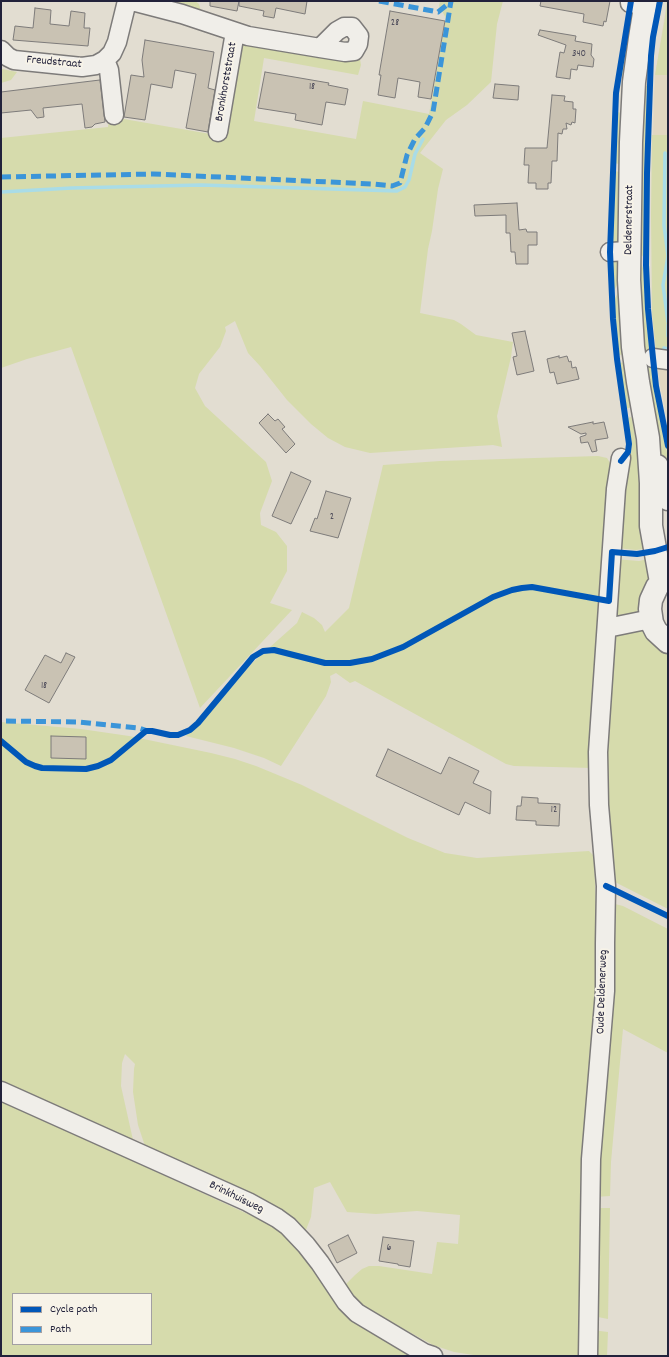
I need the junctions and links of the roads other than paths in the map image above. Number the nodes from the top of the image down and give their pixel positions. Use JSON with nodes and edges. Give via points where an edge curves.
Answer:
{"nodes":[{"id":1,"x":127,"y":1,"type":"edge"},
{"id":2,"x":132,"y":1,"type":"edge"},
{"id":3,"x":641,"y":3,"type":"edge"},
{"id":4,"x":236,"y":32,"type":"junction"},
{"id":5,"x":320,"y":48,"type":"dead end"},
{"id":6,"x":2,"y":54,"type":"edge"},
{"id":7,"x":104,"y":60,"type":"junction"},
{"id":8,"x":114,"y":115,"type":"dead end"},
{"id":9,"x":218,"y":132,"type":"dead end"},
{"id":10,"x":648,"y":438,"type":"junction"},
{"id":11,"x":621,"y":458,"type":"dead end"},
{"id":12,"x":651,"y":484,"type":"junction"},
{"id":13,"x":668,"y":499,"type":"edge"},
{"id":14,"x":668,"y":554,"type":"edge"},
{"id":15,"x":666,"y":583,"type":"edge"},
{"id":16,"x":660,"y":624,"type":"edge"},
{"id":17,"x":607,"y":628,"type":"junction"},
{"id":18,"x":668,"y":642,"type":"edge"},
{"id":19,"x":1,"y":1091,"type":"edge"},
{"id":20,"x":433,"y":1356,"type":"edge"},
{"id":21,"x":588,"y":1356,"type":"edge"}],
"edges":[{"from":1,"to":7,"type":"street","via":[[117,42],[112,53]]},
{"from":2,"to":4,"type":"street","name":"Bronkhorststraat"},
{"from":3,"to":10,"type":"main road","name":"Deldenerstraat","via":[[620,252],[629,280],[633,347]]},
{"from":4,"to":5,"type":"street","name":"Bronkhorststraat"},
{"from":4,"to":9,"type":"street","name":"Bronkhorststraat"},
{"from":6,"to":7,"type":"street","name":"Freudstraat","via":[[14,60],[82,67],[96,65]]},
{"from":7,"to":8,"type":"street","via":[[109,70]]},
{"from":10,"to":12,"type":"main road","name":"Deldenerstraat"},
{"from":10,"to":13,"type":"main road","name":"Deldenerstraat"},
{"from":11,"to":17,"type":"street","name":"Oude Deldenerweg","via":[[616,489]]},
{"from":12,"to":14,"type":"main road","name":"Deldenerstraat","via":[[656,496]]},
{"from":12,"to":15,"type":"main road","name":"Deldenerstraat","via":[[651,526]]},
{"from":15,"to":16,"type":"main road","via":[[660,606]]},
{"from":16,"to":17,"type":"street"},
{"from":16,"to":18,"type":"main road","via":[[656,631]]},
{"from":17,"to":21,"type":"street","name":"Oude Deldenerweg","via":[[598,752],[599,805],[606,886],[606,991],[591,1159]]},
{"from":19,"to":20,"type":"street","name":"Brinkhuisweg","via":[[248,1202],[277,1218],[306,1245],[357,1314]]}]}
